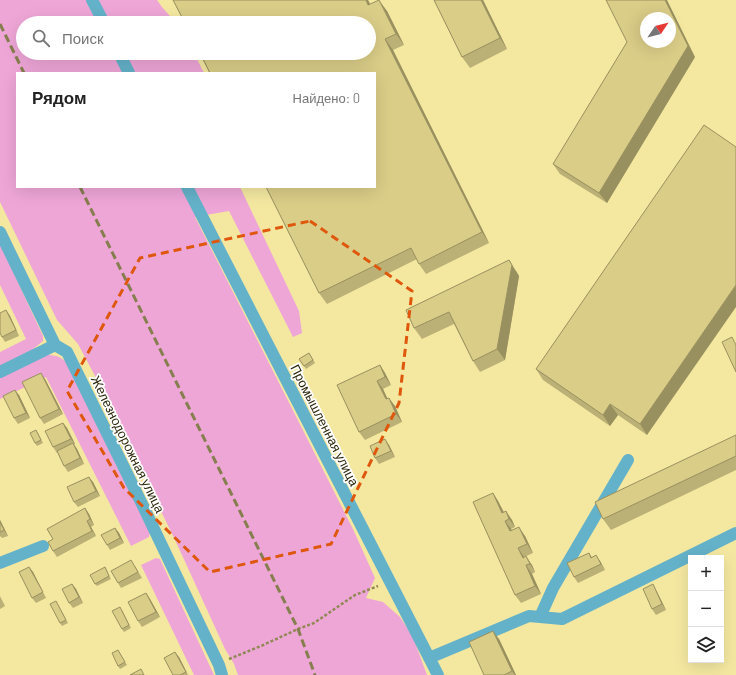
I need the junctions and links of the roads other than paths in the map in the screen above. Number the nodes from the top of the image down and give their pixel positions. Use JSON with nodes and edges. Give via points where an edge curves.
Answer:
{"nodes":[{"id":1,"x":92,"y":0,"type":"edge"},
{"id":2,"x":100,"y":16,"type":"edge"},
{"id":3,"x":122,"y":60,"type":"edge"},
{"id":4,"x":128,"y":72,"type":"edge"},
{"id":5,"x":188,"y":188,"type":"edge"},
{"id":6,"x":0,"y":232,"type":"edge"},
{"id":7,"x":55,"y":345,"type":"junction"},
{"id":8,"x":0,"y":372,"type":"edge"},
{"id":9,"x":628,"y":460,"type":"dead end"},
{"id":10,"x":736,"y":533,"type":"edge"},
{"id":11,"x":43,"y":546,"type":"dead end"},
{"id":12,"x":0,"y":563,"type":"edge"},
{"id":13,"x":540,"y":617,"type":"junction"},
{"id":14,"x":429,"y":658,"type":"junction"},
{"id":15,"x":221,"y":670,"type":"edge"},
{"id":16,"x":438,"y":675,"type":"edge"}],
"edges":[{"from":1,"to":2,"type":"street"},
{"from":3,"to":4,"type":"street"},
{"from":5,"to":14,"type":"street","name":"Промышленная улица"},
{"from":6,"to":7,"type":"street","name":"Железнодорожная улица"},
{"from":7,"to":8,"type":"street"},
{"from":7,"to":15,"type":"street","name":"Железнодорожная улица","via":[[67,352]]},
{"from":9,"to":13,"type":"street","via":[[553,588]]},
{"from":10,"to":13,"type":"street","via":[[562,619]]},
{"from":11,"to":12,"type":"street"},
{"from":13,"to":14,"type":"street","via":[[530,616]]},
{"from":14,"to":16,"type":"street","name":"Промышленная улица"}]}
